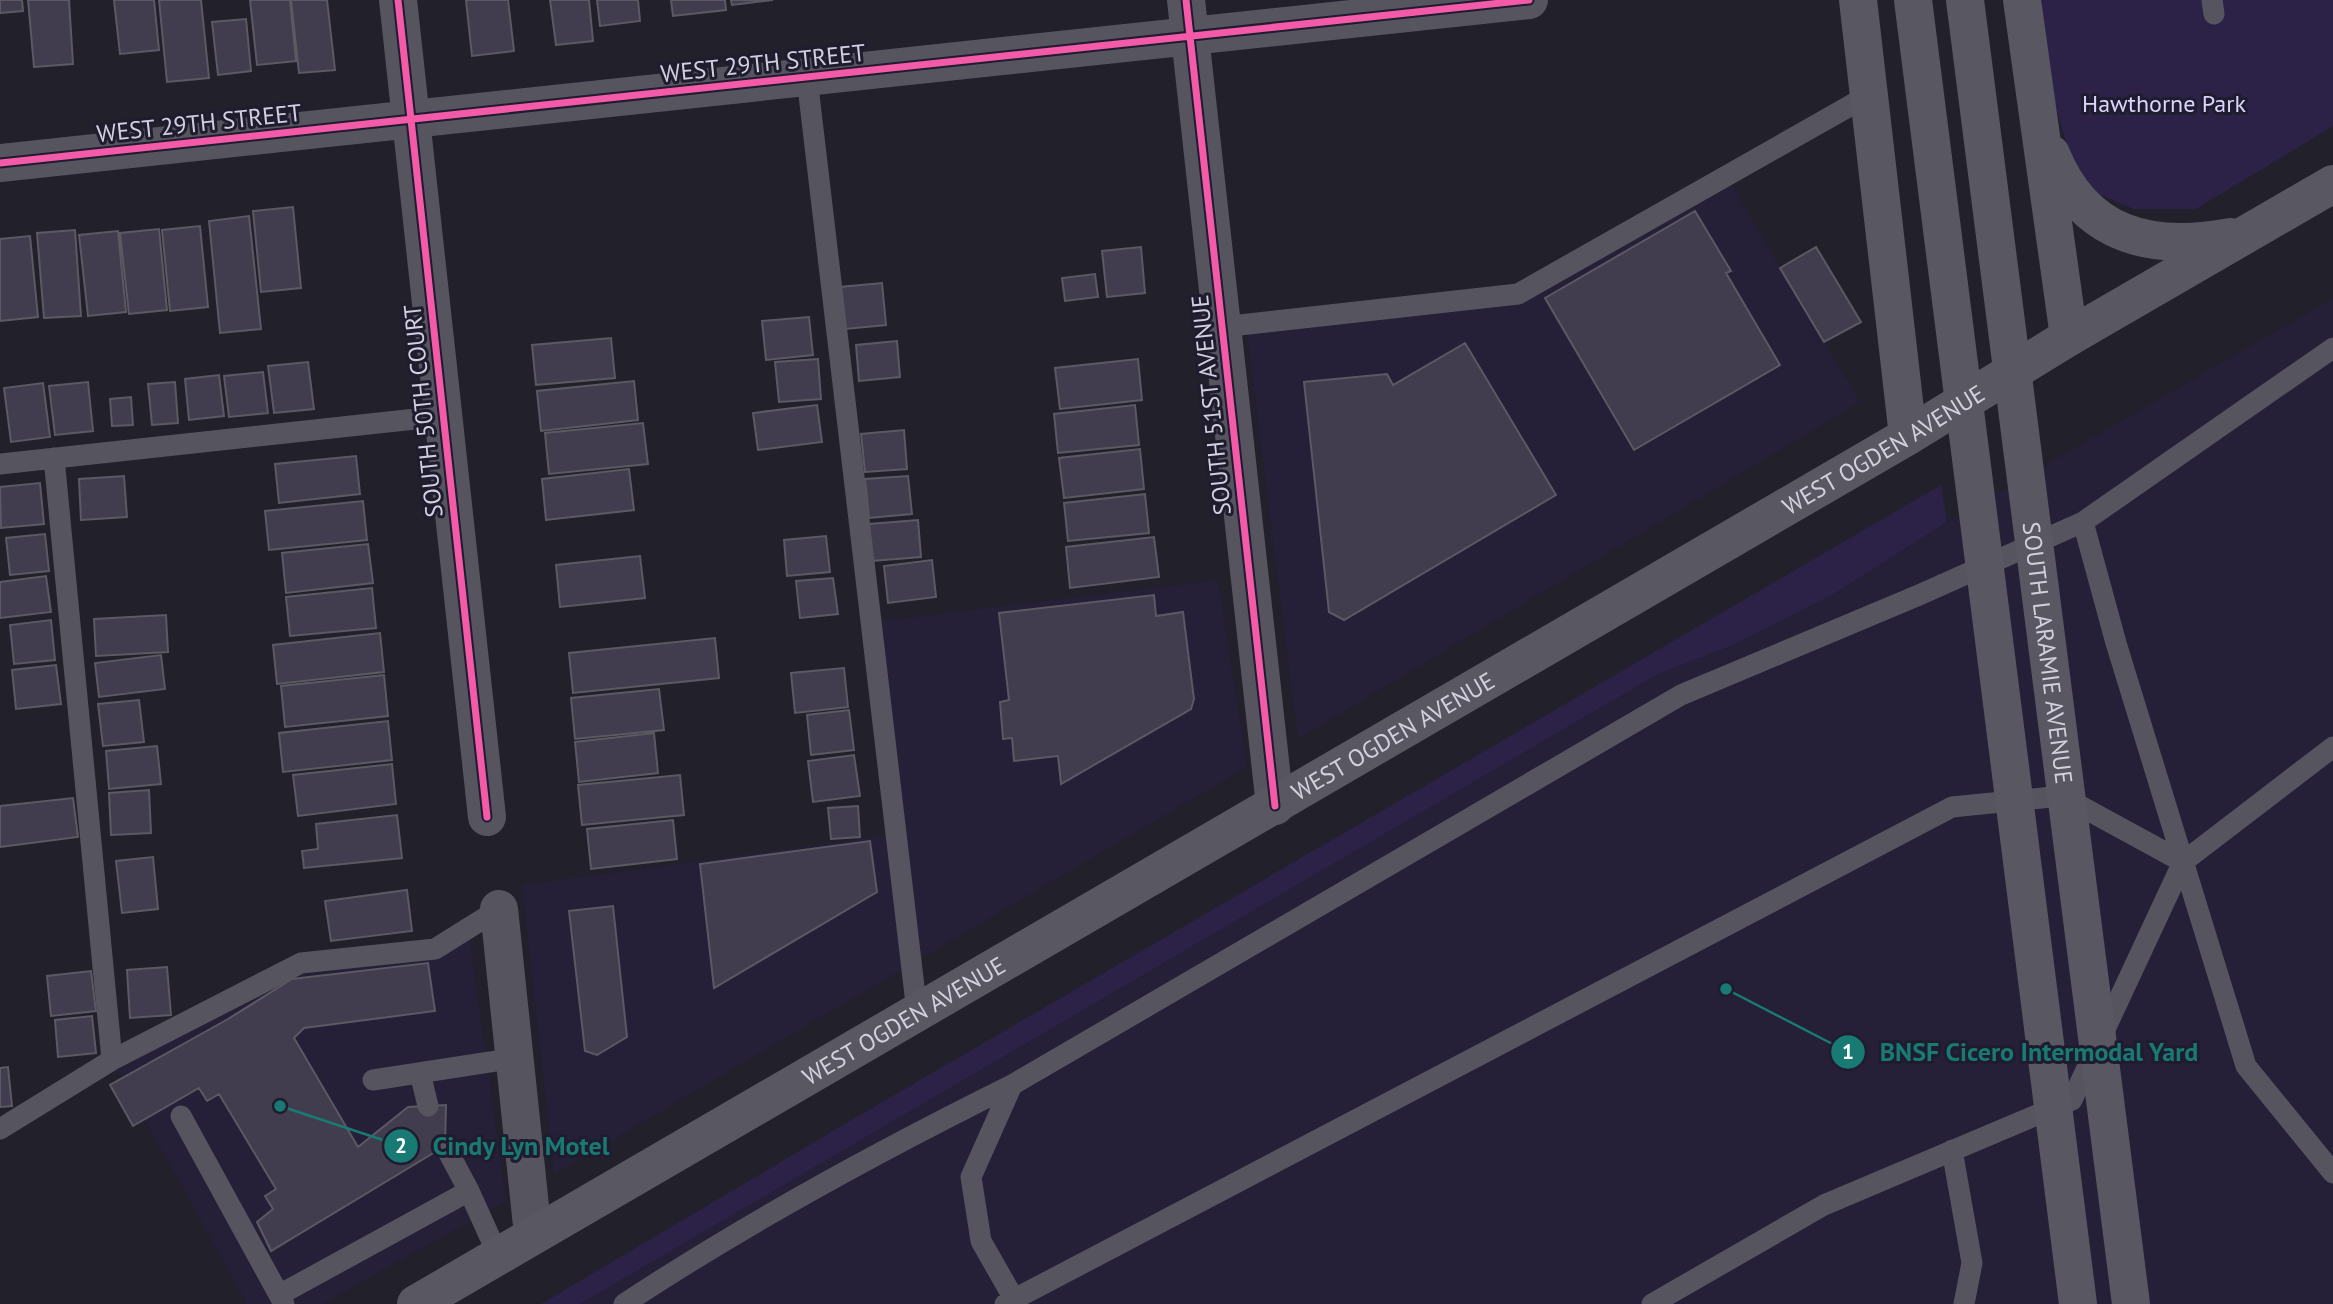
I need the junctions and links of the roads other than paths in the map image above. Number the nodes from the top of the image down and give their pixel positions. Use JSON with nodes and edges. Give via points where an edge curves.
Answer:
{"nodes":[{"id":1,"x":398,"y":0,"type":"edge"},
{"id":2,"x":1186,"y":0,"type":"edge"},
{"id":3,"x":1530,"y":0,"type":"edge"},
{"id":4,"x":1858,"y":0,"type":"edge"},
{"id":5,"x":1913,"y":0,"type":"edge"},
{"id":6,"x":1965,"y":0,"type":"edge"},
{"id":7,"x":2022,"y":0,"type":"edge"},
{"id":8,"x":1191,"y":38,"type":"junction"},
{"id":9,"x":807,"y":78,"type":"junction"},
{"id":10,"x":1869,"y":95,"type":"junction"},
{"id":11,"x":411,"y":119,"type":"junction"},
{"id":12,"x":2039,"y":126,"type":"junction"},
{"id":13,"x":0,"y":163,"type":"edge"},
{"id":14,"x":2333,"y":184,"type":"edge"},
{"id":15,"x":2247,"y":234,"type":"junction"},
{"id":16,"x":1222,"y":327,"type":"junction"},
{"id":17,"x":2069,"y":337,"type":"junction"},
{"id":18,"x":2333,"y":348,"type":"edge"},
{"id":19,"x":443,"y":416,"type":"junction"},
{"id":20,"x":1908,"y":436,"type":"junction"},
{"id":21,"x":54,"y":458,"type":"junction"},
{"id":22,"x":0,"y":464,"type":"edge"},
{"id":23,"x":2083,"y":522,"type":"junction"},
{"id":24,"x":2333,"y":747,"type":"edge"},
{"id":25,"x":1275,"y":806,"type":"junction"},
{"id":26,"x":487,"y":817,"type":"dead end"},
{"id":27,"x":2183,"y":862,"type":"junction"},
{"id":28,"x":499,"y":909,"type":"joint"},
{"id":29,"x":917,"y":1012,"type":"junction"},
{"id":30,"x":514,"y":1058,"type":"junction"},
{"id":31,"x":112,"y":1060,"type":"junction"},
{"id":32,"x":420,"y":1073,"type":"junction"},
{"id":33,"x":373,"y":1080,"type":"dead end"},
{"id":34,"x":1012,"y":1085,"type":"junction"},
{"id":35,"x":428,"y":1106,"type":"dead end"},
{"id":36,"x":181,"y":1116,"type":"dead end"},
{"id":37,"x":0,"y":1129,"type":"edge"},
{"id":38,"x":445,"y":1146,"type":"dead end"},
{"id":39,"x":1952,"y":1150,"type":"junction"},
{"id":40,"x":2333,"y":1173,"type":"edge"},
{"id":41,"x":469,"y":1191,"type":"junction"},
{"id":42,"x":533,"y":1235,"type":"junction"},
{"id":43,"x":498,"y":1255,"type":"junction"},
{"id":44,"x":282,"y":1300,"type":"edge"},
{"id":45,"x":1010,"y":1301,"type":"edge"},
{"id":46,"x":416,"y":1304,"type":"edge"},
{"id":47,"x":624,"y":1304,"type":"edge"},
{"id":48,"x":1652,"y":1304,"type":"edge"},
{"id":49,"x":1964,"y":1304,"type":"edge"},
{"id":50,"x":2078,"y":1304,"type":"edge"},
{"id":51,"x":2131,"y":1304,"type":"edge"}],
"edges":[{"from":1,"to":11,"type":"street","name":"SOUTH 50TH COURT"},
{"from":2,"to":8,"type":"street","name":"SOUTH 51ST AVENUE"},
{"from":3,"to":8,"type":"street","name":"WEST 29TH STREET"},
{"from":4,"to":10,"type":"main road"},
{"from":5,"to":50,"type":"main road","bridge":true},
{"from":6,"to":51,"type":"main road","name":"SOUTH LARAMIE AVENUE","bridge":true},
{"from":7,"to":12,"type":"main road"},
{"from":8,"to":9,"type":"street","name":"WEST 29TH STREET"},
{"from":8,"to":16,"type":"street","name":"SOUTH 51ST AVENUE"},
{"from":9,"to":11,"type":"street","name":"WEST 29TH STREET"},
{"from":9,"to":29,"type":"lane"},
{"from":10,"to":16,"type":"lane","via":[[1518,293]]},
{"from":10,"to":20,"type":"main road"},
{"from":11,"to":13,"type":"street","name":"WEST 29TH STREET"},
{"from":11,"to":19,"type":"street","name":"SOUTH 50TH COURT"},
{"from":12,"to":15,"type":"main road","via":[[2061,178],[2080,205],[2111,227],[2157,242],[2202,242]]},
{"from":12,"to":17,"type":"main road"},
{"from":14,"to":15,"type":"main road","name":"WEST OGDEN AVENUE"},
{"from":15,"to":17,"type":"main road","name":"WEST OGDEN AVENUE"},
{"from":16,"to":25,"type":"street","name":"SOUTH 51ST AVENUE"},
{"from":17,"to":20,"type":"main road","name":"WEST OGDEN AVENUE"},
{"from":18,"to":23,"type":"lane"},
{"from":19,"to":21,"type":"lane"},
{"from":19,"to":26,"type":"street","name":"SOUTH 50TH COURT"},
{"from":20,"to":25,"type":"main road","name":"WEST OGDEN AVENUE"},
{"from":21,"to":22,"type":"lane"},
{"from":21,"to":31,"type":"lane"},
{"from":23,"to":27,"type":"lane"},
{"from":23,"to":34,"type":"lane","via":[[1681,695]]},
{"from":24,"to":27,"type":"lane"},
{"from":25,"to":29,"type":"main road","name":"WEST OGDEN AVENUE"},
{"from":27,"to":39,"type":"lane","via":[[2072,1100]]},
{"from":27,"to":40,"type":"lane","via":[[2246,1066]]},
{"from":27,"to":45,"type":"lane","via":[[2062,796],[1952,807]]},
{"from":28,"to":30,"type":"street"},
{"from":28,"to":31,"type":"lane","via":[[435,949],[301,964]]},
{"from":29,"to":42,"type":"main road","name":"WEST OGDEN AVENUE"},
{"from":30,"to":32,"type":"lane"},
{"from":30,"to":42,"type":"street"},
{"from":31,"to":37,"type":"lane"},
{"from":32,"to":33,"type":"lane"},
{"from":32,"to":35,"type":"lane"},
{"from":34,"to":45,"type":"lane","via":[[971,1177],[981,1241]]},
{"from":34,"to":47,"type":"lane","via":[[908,1137],[691,1260]]},
{"from":36,"to":44,"type":"lane"},
{"from":38,"to":41,"type":"lane"},
{"from":39,"to":48,"type":"lane","via":[[1824,1205]]},
{"from":39,"to":49,"type":"lane","via":[[1972,1263]]},
{"from":41,"to":43,"type":"lane"},
{"from":41,"to":44,"type":"lane"},
{"from":42,"to":43,"type":"main road","name":"WEST OGDEN AVENUE"},
{"from":43,"to":46,"type":"main road","name":"WEST OGDEN AVENUE"}]}
